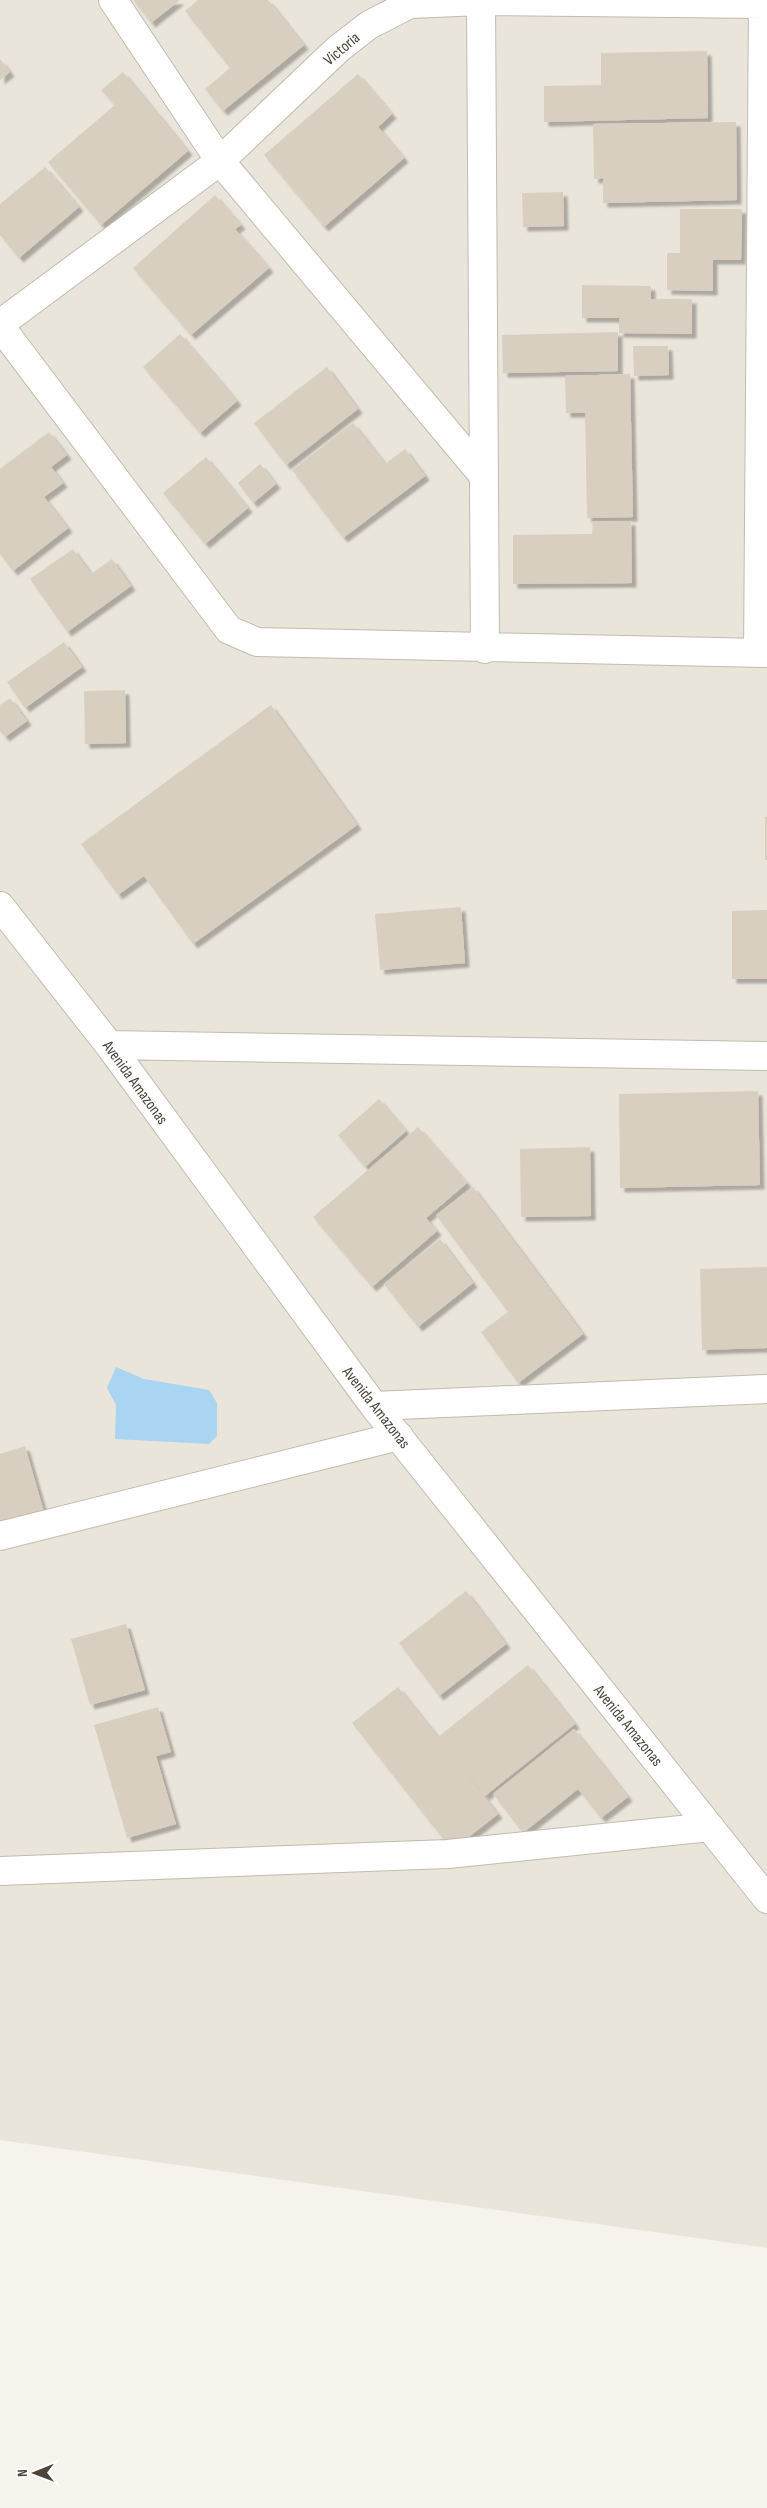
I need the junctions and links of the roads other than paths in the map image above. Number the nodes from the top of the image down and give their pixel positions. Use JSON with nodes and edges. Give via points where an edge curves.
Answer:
{"nodes":[{"id":1,"x":113,"y":0,"type":"edge"},
{"id":2,"x":481,"y":0,"type":"edge"},
{"id":3,"x":765,"y":2,"type":"edge"},
{"id":4,"x":220,"y":161,"type":"junction"},
{"id":5,"x":0,"y":325,"type":"edge"},
{"id":6,"x":483,"y":475,"type":"junction"},
{"id":7,"x":485,"y":648,"type":"junction"},
{"id":8,"x":762,"y":653,"type":"edge"},
{"id":9,"x":1,"y":908,"type":"edge"},
{"id":10,"x":110,"y":1045,"type":"junction"},
{"id":11,"x":767,"y":1056,"type":"edge"},
{"id":12,"x":767,"y":1389,"type":"edge"},
{"id":13,"x":374,"y":1406,"type":"junction"},
{"id":14,"x":399,"y":1436,"type":"junction"},
{"id":15,"x":0,"y":1536,"type":"edge"},
{"id":16,"x":710,"y":1827,"type":"junction"},
{"id":17,"x":0,"y":1871,"type":"edge"},
{"id":18,"x":767,"y":1899,"type":"edge"}],
"edges":[{"from":1,"to":4,"type":"street"},
{"from":2,"to":3,"type":"street","name":"Victoria"},
{"from":2,"to":4,"type":"street","name":"Victoria","via":[[410,4],[368,25],[338,49]]},
{"from":2,"to":6,"type":"street"},
{"from":3,"to":8,"type":"street"},
{"from":4,"to":5,"type":"street","name":"Victoria"},
{"from":4,"to":6,"type":"street"},
{"from":5,"to":7,"type":"street","via":[[229,630],[257,642]]},
{"from":6,"to":7,"type":"street"},
{"from":7,"to":8,"type":"street"},
{"from":9,"to":10,"type":"street","name":"Avenida Amazonas"},
{"from":10,"to":11,"type":"street"},
{"from":10,"to":13,"type":"street","name":"Avenida Amazonas"},
{"from":12,"to":13,"type":"street"},
{"from":13,"to":14,"type":"street","name":"Avenida Amazonas"},
{"from":14,"to":15,"type":"street"},
{"from":14,"to":16,"type":"street","name":"Avenida Amazonas"},
{"from":16,"to":17,"type":"street","via":[[448,1854]]},
{"from":16,"to":18,"type":"street","name":"Avenida Amazonas"}]}
